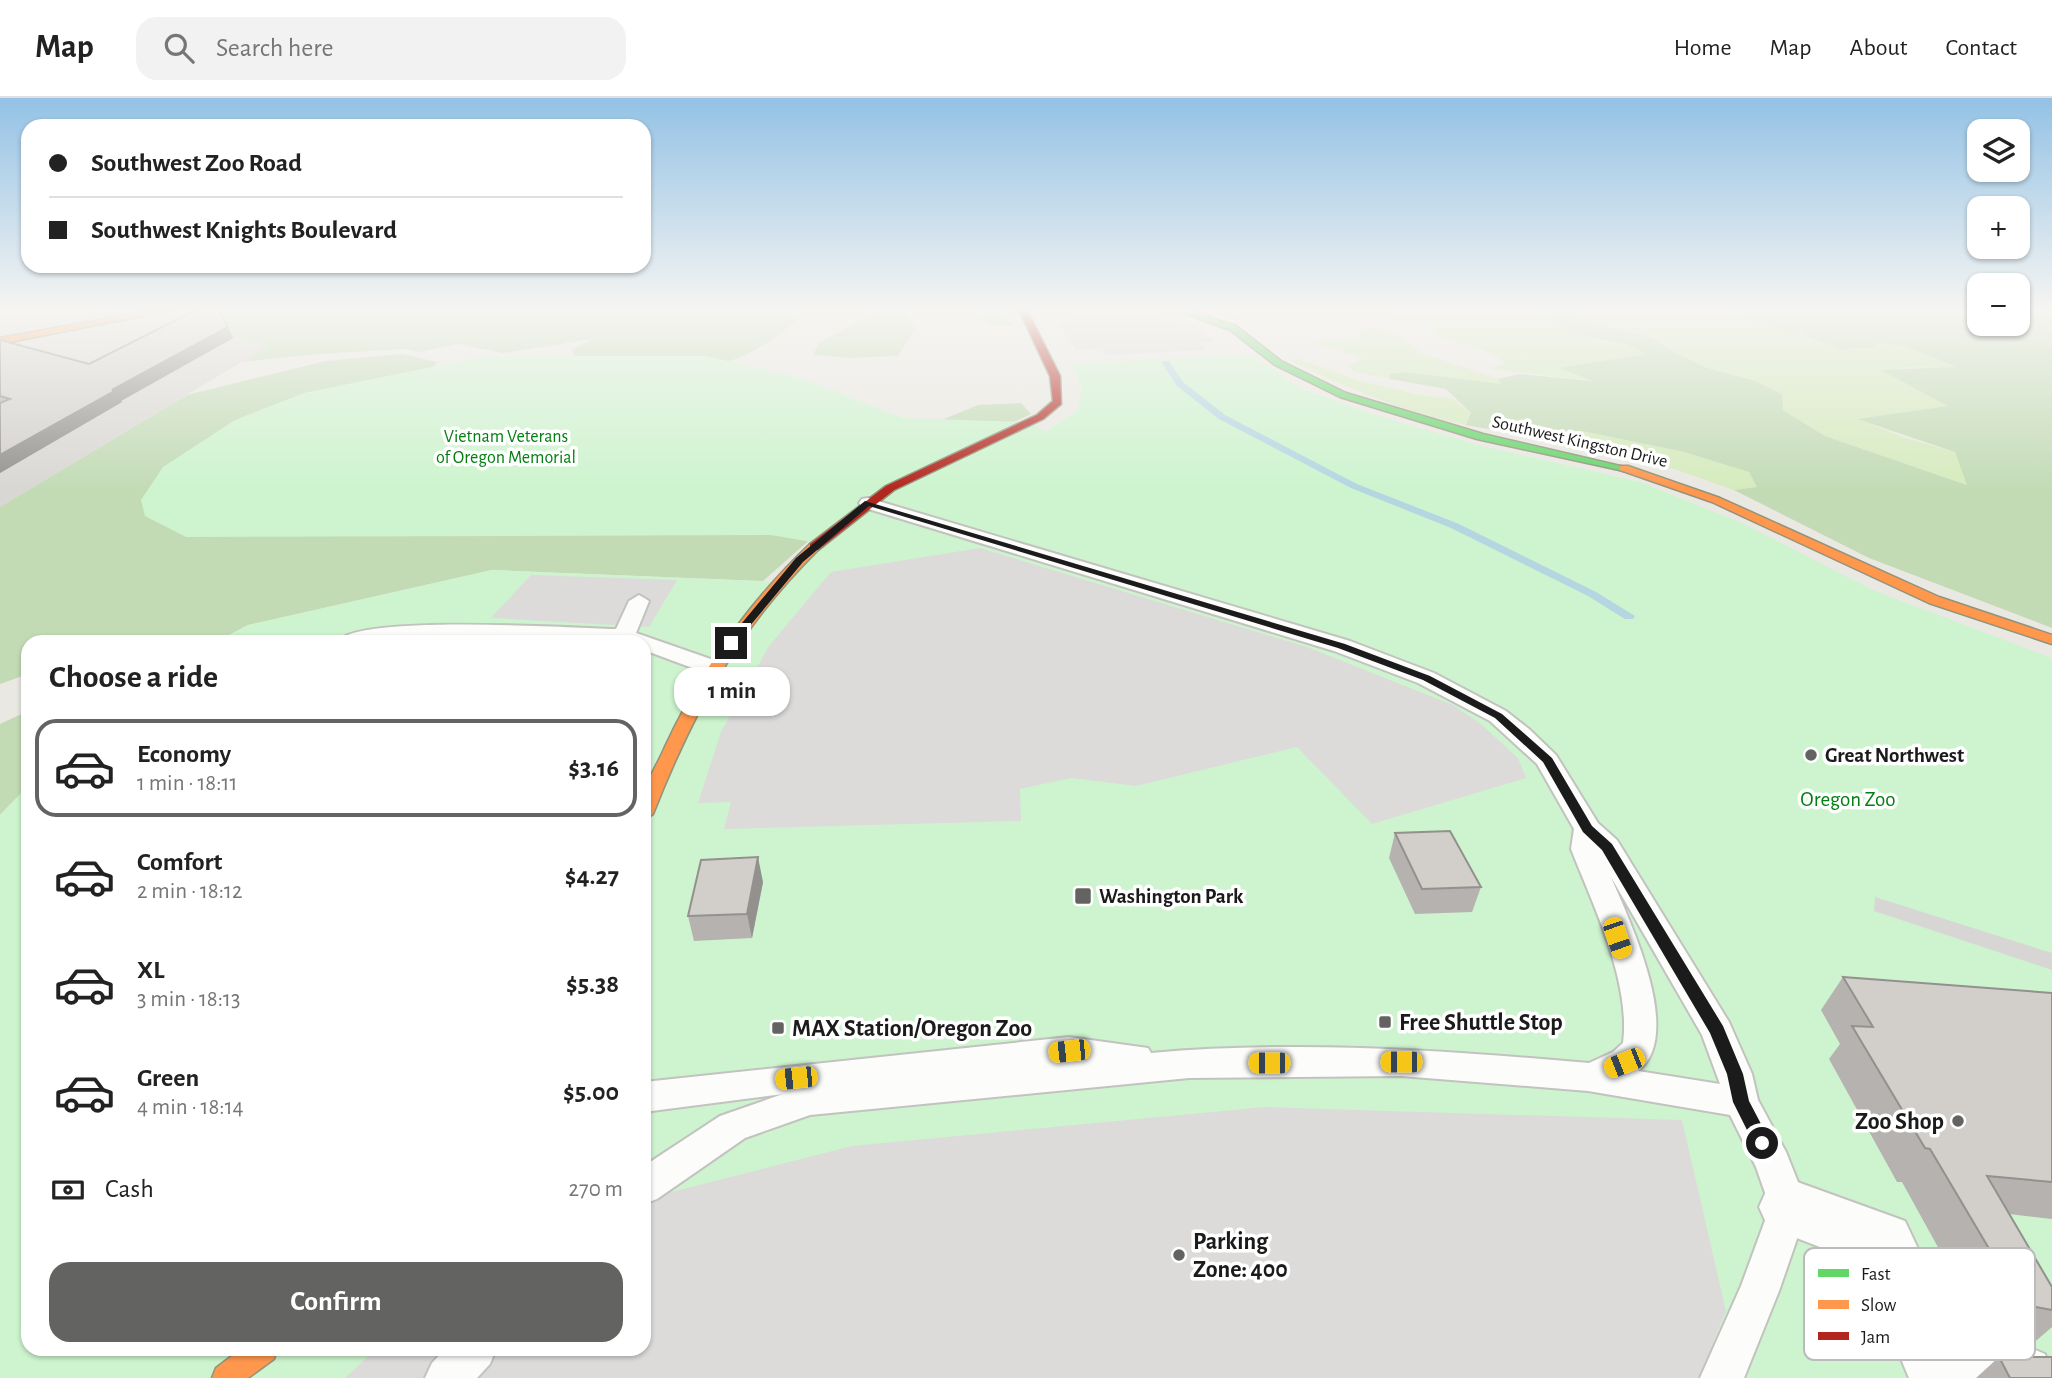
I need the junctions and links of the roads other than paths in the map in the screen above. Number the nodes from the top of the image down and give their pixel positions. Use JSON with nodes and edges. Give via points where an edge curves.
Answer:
{"nodes":[{"id":1,"x":1052,"y":370,"type":"edge"},
{"id":2,"x":1290,"y":370,"type":"edge"},
{"id":3,"x":868,"y":503,"type":"junction"},
{"id":4,"x":639,"y":601,"type":"dead end"},
{"id":5,"x":378,"y":635,"type":"edge"},
{"id":6,"x":458,"y":635,"type":"edge"},
{"id":7,"x":637,"y":635,"type":"edge"},
{"id":8,"x":2052,"y":640,"type":"edge"},
{"id":9,"x":651,"y":645,"type":"edge"},
{"id":10,"x":714,"y":668,"type":"junction"},
{"id":11,"x":651,"y":797,"type":"edge"},
{"id":12,"x":1588,"y":829,"type":"junction"},
{"id":13,"x":1189,"y":1064,"type":"junction"},
{"id":14,"x":1588,"y":1077,"type":"junction"},
{"id":15,"x":651,"y":1096,"type":"edge"},
{"id":16,"x":1741,"y":1102,"type":"junction"},
{"id":17,"x":651,"y":1182,"type":"edge"},
{"id":18,"x":1789,"y":1207,"type":"junction"},
{"id":19,"x":1886,"y":1248,"type":"edge"},
{"id":20,"x":255,"y":1356,"type":"edge"},
{"id":21,"x":1935,"y":1360,"type":"edge"},
{"id":22,"x":226,"y":1378,"type":"edge"},
{"id":23,"x":1721,"y":1378,"type":"edge"},
{"id":24,"x":2021,"y":1378,"type":"edge"}],
"edges":[{"from":1,"to":3,"type":"street","via":[[1059,396],[1053,407],[897,484]]},
{"from":2,"to":8,"type":"street","name":"Southwest Kingston Drive","via":[[1343,395],[1481,437],[1642,472],[1716,500],[1934,600]]},
{"from":3,"to":10,"type":"street","via":[[786,574]]},
{"from":3,"to":12,"type":"lane","via":[[1342,646],[1426,678],[1499,716],[1548,760]]},
{"from":4,"to":7,"type":"lane"},
{"from":5,"to":6,"type":"lane"},
{"from":9,"to":10,"type":"lane"},
{"from":10,"to":11,"type":"street","via":[[678,730]]},
{"from":12,"to":14,"type":"lane","via":[[1585,849],[1632,981],[1642,1023],[1638,1048],[1624,1063]]},
{"from":12,"to":16,"type":"lane","via":[[1607,847],[1717,1031]]},
{"from":13,"to":14,"type":"lane","via":[[1401,1062]]},
{"from":13,"to":15,"type":"lane","via":[[1069,1051]]},
{"from":13,"to":17,"type":"lane","via":[[810,1100],[733,1127]]},
{"from":14,"to":16,"type":"lane"},
{"from":16,"to":18,"type":"lane"},
{"from":18,"to":19,"type":"street","via":[[1883,1242]]},
{"from":18,"to":23,"type":"lane"},
{"from":20,"to":22,"type":"street"},
{"from":21,"to":24,"type":"street","via":[[1937,1364]]}]}
